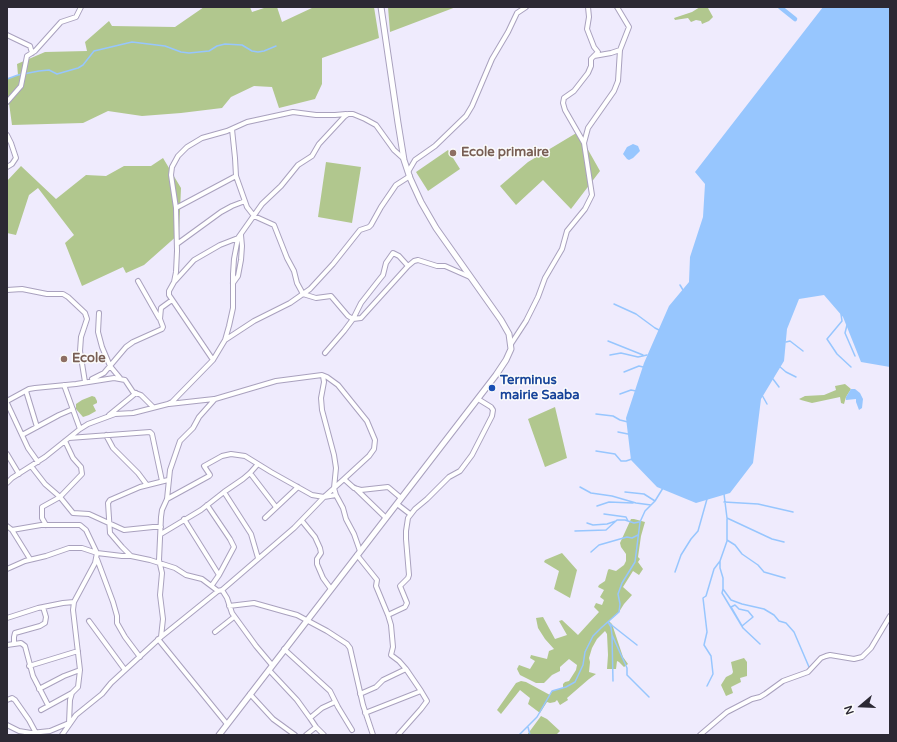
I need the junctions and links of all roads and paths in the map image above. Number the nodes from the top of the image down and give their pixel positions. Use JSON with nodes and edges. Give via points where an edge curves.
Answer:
{"nodes":[{"id":1,"x":81,"y":7,"type":"edge"},
{"id":2,"x":381,"y":7,"type":"edge"},
{"id":3,"x":526,"y":7,"type":"edge"},
{"id":4,"x":588,"y":7,"type":"edge"},
{"id":5,"x":617,"y":7,"type":"edge"},
{"id":6,"x":7,"y":35,"type":"edge"},
{"id":7,"x":620,"y":50,"type":"junction"},
{"id":8,"x":32,"y":52,"type":"junction"},
{"id":9,"x":600,"y":53,"type":"junction"},
{"id":10,"x":613,"y":53,"type":"junction"},
{"id":11,"x":619,"y":57,"type":"junction"},
{"id":12,"x":7,"y":102,"type":"edge"},
{"id":13,"x":348,"y":114,"type":"junction"},
{"id":14,"x":232,"y":129,"type":"junction"},
{"id":15,"x":7,"y":135,"type":"edge"},
{"id":16,"x":584,"y":143,"type":"junction"},
{"id":17,"x":404,"y":160,"type":"junction"},
{"id":18,"x":7,"y":167,"type":"edge"},
{"id":19,"x":409,"y":174,"type":"junction"},
{"id":20,"x":236,"y":176,"type":"junction"},
{"id":21,"x":245,"y":201,"type":"junction"},
{"id":22,"x":176,"y":208,"type":"junction"},
{"id":23,"x":254,"y":216,"type":"junction"},
{"id":24,"x":240,"y":237,"type":"junction"},
{"id":25,"x":177,"y":244,"type":"junction"},
{"id":26,"x":408,"y":266,"type":"junction"},
{"id":27,"x":471,"y":277,"type":"junction"},
{"id":28,"x":138,"y":280,"type":"dead end"},
{"id":29,"x":174,"y":282,"type":"junction"},
{"id":30,"x":233,"y":284,"type":"junction"},
{"id":31,"x":7,"y":290,"type":"edge"},
{"id":32,"x":303,"y":294,"type":"junction"},
{"id":33,"x":172,"y":300,"type":"junction"},
{"id":34,"x":99,"y":312,"type":"dead end"},
{"id":35,"x":160,"y":319,"type":"junction"},
{"id":36,"x":353,"y":319,"type":"junction"},
{"id":37,"x":225,"y":340,"type":"junction"},
{"id":38,"x":511,"y":344,"type":"junction"},
{"id":39,"x":325,"y":353,"type":"dead end"},
{"id":40,"x":213,"y":360,"type":"junction"},
{"id":41,"x":110,"y":366,"type":"junction"},
{"id":42,"x":323,"y":376,"type":"junction"},
{"id":43,"x":120,"y":378,"type":"junction"},
{"id":44,"x":87,"y":381,"type":"junction"},
{"id":45,"x":64,"y":385,"type":"junction"},
{"id":46,"x":26,"y":391,"type":"junction"},
{"id":47,"x":136,"y":394,"type":"junction"},
{"id":48,"x":215,"y":399,"type":"junction"},
{"id":49,"x":478,"y":399,"type":"junction"},
{"id":50,"x":7,"y":402,"type":"edge"},
{"id":51,"x":168,"y":404,"type":"junction"},
{"id":52,"x":153,"y":408,"type":"junction"},
{"id":53,"x":73,"y":409,"type":"junction"},
{"id":54,"x":9,"y":413,"type":"edge"},
{"id":55,"x":107,"y":416,"type":"junction"},
{"id":56,"x":37,"y":426,"type":"junction"},
{"id":57,"x":80,"y":429,"type":"junction"},
{"id":58,"x":22,"y":435,"type":"junction"},
{"id":59,"x":106,"y":435,"type":"junction"},
{"id":60,"x":67,"y":440,"type":"junction"},
{"id":61,"x":7,"y":454,"type":"edge"},
{"id":62,"x":38,"y":462,"type":"junction"},
{"id":63,"x":258,"y":464,"type":"junction"},
{"id":64,"x":31,"y":466,"type":"junction"},
{"id":65,"x":250,"y":473,"type":"junction"},
{"id":66,"x":19,"y":474,"type":"junction"},
{"id":67,"x":344,"y":479,"type":"junction"},
{"id":68,"x":168,"y":480,"type":"junction"},
{"id":69,"x":162,"y":482,"type":"junction"},
{"id":70,"x":7,"y":483,"type":"edge"},
{"id":71,"x":147,"y":485,"type":"junction"},
{"id":72,"x":298,"y":487,"type":"junction"},
{"id":73,"x":334,"y":488,"type":"junction"},
{"id":74,"x":354,"y":488,"type":"junction"},
{"id":75,"x":224,"y":492,"type":"junction"},
{"id":76,"x":336,"y":495,"type":"junction"},
{"id":77,"x":60,"y":497,"type":"junction"},
{"id":78,"x":324,"y":497,"type":"junction"},
{"id":79,"x":401,"y":498,"type":"junction"},
{"id":80,"x":167,"y":499,"type":"junction"},
{"id":81,"x":397,"y":504,"type":"junction"},
{"id":82,"x":207,"y":505,"type":"junction"},
{"id":83,"x":276,"y":507,"type":"junction"},
{"id":84,"x":410,"y":514,"type":"junction"},
{"id":85,"x":265,"y":518,"type":"dead end"},
{"id":86,"x":386,"y":518,"type":"junction"},
{"id":87,"x":184,"y":519,"type":"junction"},
{"id":88,"x":302,"y":521,"type":"junction"},
{"id":89,"x":109,"y":524,"type":"junction"},
{"id":90,"x":46,"y":525,"type":"junction"},
{"id":91,"x":7,"y":526,"type":"edge"},
{"id":92,"x":161,"y":527,"type":"junction"},
{"id":93,"x":12,"y":530,"type":"junction"},
{"id":94,"x":161,"y":534,"type":"junction"},
{"id":95,"x":97,"y":553,"type":"junction"},
{"id":96,"x":358,"y":553,"type":"junction"},
{"id":97,"x":131,"y":556,"type":"junction"},
{"id":98,"x":97,"y":558,"type":"junction"},
{"id":99,"x":258,"y":558,"type":"junction"},
{"id":100,"x":30,"y":560,"type":"junction"},
{"id":101,"x":160,"y":564,"type":"junction"},
{"id":102,"x":7,"y":569,"type":"edge"},
{"id":103,"x":219,"y":575,"type":"junction"},
{"id":104,"x":212,"y":585,"type":"junction"},
{"id":105,"x":331,"y":589,"type":"junction"},
{"id":106,"x":220,"y":590,"type":"junction"},
{"id":107,"x":74,"y":602,"type":"junction"},
{"id":108,"x":229,"y":606,"type":"junction"},
{"id":109,"x":43,"y":607,"type":"junction"},
{"id":110,"x":388,"y":615,"type":"junction"},
{"id":111,"x":890,"y":616,"type":"edge"},
{"id":112,"x":234,"y":617,"type":"junction"},
{"id":113,"x":7,"y":618,"type":"edge"},
{"id":114,"x":89,"y":621,"type":"dead end"},
{"id":115,"x":306,"y":621,"type":"junction"},
{"id":116,"x":215,"y":632,"type":"dead end"},
{"id":117,"x":160,"y":638,"type":"junction"},
{"id":118,"x":14,"y":644,"type":"junction"},
{"id":119,"x":7,"y":645,"type":"edge"},
{"id":120,"x":284,"y":649,"type":"junction"},
{"id":121,"x":78,"y":651,"type":"junction"},
{"id":122,"x":140,"y":657,"type":"junction"},
{"id":123,"x":29,"y":666,"type":"junction"},
{"id":124,"x":271,"y":667,"type":"junction"},
{"id":125,"x":406,"y":669,"type":"junction"},
{"id":126,"x":80,"y":670,"type":"junction"},
{"id":127,"x":126,"y":670,"type":"junction"},
{"id":128,"x":39,"y":689,"type":"junction"},
{"id":129,"x":422,"y":691,"type":"junction"},
{"id":130,"x":72,"y":693,"type":"junction"},
{"id":131,"x":250,"y":694,"type":"junction"},
{"id":132,"x":360,"y":694,"type":"junction"},
{"id":133,"x":7,"y":700,"type":"edge"},
{"id":134,"x":335,"y":702,"type":"junction"},
{"id":135,"x":48,"y":705,"type":"junction"},
{"id":136,"x":41,"y":710,"type":"dead end"},
{"id":137,"x":365,"y":713,"type":"junction"},
{"id":138,"x":310,"y":718,"type":"junction"},
{"id":139,"x":69,"y":723,"type":"junction"},
{"id":140,"x":227,"y":724,"type":"junction"},
{"id":141,"x":7,"y":725,"type":"edge"},
{"id":142,"x":316,"y":727,"type":"junction"},
{"id":143,"x":352,"y":730,"type":"dead end"},
{"id":144,"x":36,"y":733,"type":"junction"},
{"id":145,"x":62,"y":735,"type":"edge"},
{"id":146,"x":219,"y":735,"type":"edge"},
{"id":147,"x":295,"y":735,"type":"edge"},
{"id":148,"x":306,"y":735,"type":"edge"},
{"id":149,"x":324,"y":735,"type":"edge"},
{"id":150,"x":373,"y":735,"type":"edge"},
{"id":151,"x":398,"y":735,"type":"edge"},
{"id":152,"x":700,"y":735,"type":"edge"}],
"edges":[{"from":1,"to":8,"type":"street","via":[[76,17],[61,22]]},
{"from":2,"to":17,"type":"street"},
{"from":3,"to":19,"type":"street","via":[[515,17],[466,116],[435,146],[414,160]]},
{"from":4,"to":9,"type":"street","via":[[587,29],[594,47]]},
{"from":5,"to":7,"type":"street","via":[[629,26]]},
{"from":6,"to":8,"type":"street","via":[[30,46]]},
{"from":7,"to":10,"type":"street"},
{"from":7,"to":11,"type":"street"},
{"from":8,"to":12,"type":"street","via":[[25,59],[20,88]]},
{"from":9,"to":10,"type":"street"},
{"from":9,"to":16,"type":"street","via":[[591,59],[588,73],[563,100],[565,110]]},
{"from":10,"to":11,"type":"street"},
{"from":11,"to":16,"type":"street","via":[[616,86],[588,128]]},
{"from":13,"to":14,"type":"street","via":[[316,115],[293,112],[248,122]]},
{"from":13,"to":17,"type":"street","via":[[360,116],[376,125]]},
{"from":13,"to":23,"type":"street","via":[[330,130],[312,156],[298,165]]},
{"from":14,"to":20,"type":"street"},
{"from":14,"to":22,"type":"street","via":[[202,138],[178,156],[171,175]]},
{"from":15,"to":18,"type":"street","via":[[16,158]]},
{"from":16,"to":38,"type":"street","via":[[591,198],[567,231],[562,249],[544,278],[526,321]]},
{"from":17,"to":19,"type":"street"},
{"from":19,"to":27,"type":"street","via":[[427,214]]},
{"from":19,"to":32,"type":"street","via":[[394,189],[371,225],[360,231],[333,264]]},
{"from":20,"to":21,"type":"street"},
{"from":20,"to":22,"type":"street"},
{"from":21,"to":23,"type":"street","via":[[249,212]]},
{"from":21,"to":25,"type":"street","via":[[221,212]]},
{"from":22,"to":25,"type":"street"},
{"from":23,"to":24,"type":"street"},
{"from":23,"to":32,"type":"street","via":[[274,225]]},
{"from":24,"to":29,"type":"street","via":[[194,260]]},
{"from":24,"to":30,"type":"street","via":[[234,259]]},
{"from":24,"to":30,"type":"street","via":[[241,260],[238,276]]},
{"from":25,"to":29,"type":"street"},
{"from":26,"to":27,"type":"street","via":[[418,260],[446,266]]},
{"from":26,"to":36,"type":"street","via":[[363,317]]},
{"from":26,"to":36,"type":"street","via":[[399,256],[391,255],[383,275],[360,303]]},
{"from":27,"to":38,"type":"street","via":[[509,334]]},
{"from":28,"to":35,"type":"street"},
{"from":29,"to":33,"type":"street","via":[[169,291]]},
{"from":30,"to":37,"type":"street","via":[[233,308]]},
{"from":31,"to":44,"type":"street","via":[[22,289],[63,294],[85,313],[87,319],[81,337],[80,351]]},
{"from":32,"to":36,"type":"street","via":[[316,298],[331,296]]},
{"from":32,"to":37,"type":"street"},
{"from":33,"to":35,"type":"street","via":[[161,308]]},
{"from":33,"to":40,"type":"street"},
{"from":34,"to":41,"type":"street","via":[[98,332]]},
{"from":35,"to":41,"type":"street","via":[[162,329],[132,342]]},
{"from":36,"to":39,"type":"street"},
{"from":37,"to":40,"type":"street"},
{"from":38,"to":49,"type":"street","via":[[504,364]]},
{"from":40,"to":51,"type":"street"},
{"from":41,"to":43,"type":"street"},
{"from":41,"to":44,"type":"street","via":[[104,373]]},
{"from":42,"to":48,"type":"street","via":[[276,381]]},
{"from":42,"to":67,"type":"street","via":[[338,385],[367,421],[375,440],[369,456]]},
{"from":42,"to":73,"type":"street","via":[[322,410],[335,461]]},
{"from":43,"to":44,"type":"street"},
{"from":43,"to":47,"type":"street","via":[[125,380]]},
{"from":44,"to":45,"type":"street"},
{"from":45,"to":46,"type":"street"},
{"from":45,"to":53,"type":"street"},
{"from":46,"to":50,"type":"street"},
{"from":46,"to":56,"type":"street"},
{"from":47,"to":52,"type":"street"},
{"from":47,"to":55,"type":"street"},
{"from":48,"to":51,"type":"street"},
{"from":48,"to":68,"type":"street","via":[[180,441]]},
{"from":49,"to":79,"type":"street"},
{"from":49,"to":84,"type":"street","via":[[493,410],[472,455],[460,471]]},
{"from":50,"to":54,"type":"street"},
{"from":51,"to":52,"type":"street"},
{"from":52,"to":55,"type":"street"},
{"from":53,"to":56,"type":"street"},
{"from":53,"to":57,"type":"street"},
{"from":54,"to":58,"type":"street"},
{"from":55,"to":57,"type":"street"},
{"from":56,"to":58,"type":"street"},
{"from":57,"to":60,"type":"street"},
{"from":58,"to":62,"type":"street"},
{"from":59,"to":60,"type":"street"},
{"from":59,"to":69,"type":"street","via":[[151,432]]},
{"from":59,"to":71,"type":"street","via":[[113,448]]},
{"from":60,"to":62,"type":"street"},
{"from":60,"to":77,"type":"street","via":[[82,474]]},
{"from":61,"to":66,"type":"street"},
{"from":62,"to":64,"type":"street"},
{"from":63,"to":65,"type":"street"},
{"from":63,"to":72,"type":"street"},
{"from":63,"to":80,"type":"street","via":[[245,456],[226,454],[204,466],[209,476]]},
{"from":64,"to":66,"type":"street"},
{"from":64,"to":77,"type":"street","via":[[45,484]]},
{"from":65,"to":75,"type":"street"},
{"from":65,"to":83,"type":"street"},
{"from":66,"to":70,"type":"street"},
{"from":67,"to":73,"type":"street"},
{"from":67,"to":74,"type":"street"},
{"from":68,"to":69,"type":"street"},
{"from":68,"to":80,"type":"street"},
{"from":69,"to":71,"type":"street"},
{"from":71,"to":89,"type":"street","via":[[110,500]]},
{"from":72,"to":78,"type":"street","via":[[312,495]]},
{"from":72,"to":83,"type":"street"},
{"from":73,"to":76,"type":"street"},
{"from":73,"to":78,"type":"street"},
{"from":74,"to":79,"type":"street","via":[[362,490],[388,487]]},
{"from":74,"to":86,"type":"street"},
{"from":75,"to":82,"type":"street"},
{"from":75,"to":99,"type":"street","via":[[251,534]]},
{"from":76,"to":78,"type":"street"},
{"from":76,"to":96,"type":"street","via":[[354,534]]},
{"from":77,"to":89,"type":"street","via":[[73,513],[89,514]]},
{"from":77,"to":90,"type":"street","via":[[42,508],[42,518]]},
{"from":78,"to":88,"type":"street"},
{"from":79,"to":81,"type":"street"},
{"from":80,"to":92,"type":"street","via":[[161,513]]},
{"from":81,"to":84,"type":"street"},
{"from":81,"to":86,"type":"street"},
{"from":82,"to":87,"type":"street"},
{"from":82,"to":103,"type":"street","via":[[234,547]]},
{"from":83,"to":85,"type":"street"},
{"from":84,"to":110,"type":"street","via":[[406,531],[410,574],[400,586],[407,603],[405,607]]},
{"from":86,"to":96,"type":"street"},
{"from":87,"to":94,"type":"street"},
{"from":87,"to":103,"type":"street"},
{"from":88,"to":99,"type":"street"},
{"from":88,"to":105,"type":"street","via":[[320,548],[322,553],[317,559],[317,564]]},
{"from":89,"to":92,"type":"street","via":[[128,530]]},
{"from":89,"to":97,"type":"street","via":[[112,536]]},
{"from":90,"to":93,"type":"street"},
{"from":90,"to":95,"type":"street","via":[[80,524],[86,530]]},
{"from":91,"to":93,"type":"street"},
{"from":92,"to":94,"type":"street"},
{"from":93,"to":100,"type":"street"},
{"from":94,"to":101,"type":"street"},
{"from":95,"to":97,"type":"street"},
{"from":95,"to":98,"type":"street"},
{"from":95,"to":100,"type":"street","via":[[74,547]]},
{"from":96,"to":105,"type":"street"},
{"from":96,"to":110,"type":"street","via":[[377,580],[376,586]]},
{"from":97,"to":101,"type":"street"},
{"from":98,"to":107,"type":"street"},
{"from":98,"to":122,"type":"street","via":[[113,602],[117,623]]},
{"from":99,"to":106,"type":"street"},
{"from":100,"to":102,"type":"street"},
{"from":101,"to":104,"type":"street"},
{"from":101,"to":117,"type":"street","via":[[163,619]]},
{"from":103,"to":104,"type":"street"},
{"from":104,"to":106,"type":"street"},
{"from":105,"to":115,"type":"street"},
{"from":106,"to":108,"type":"street","via":[[227,598]]},
{"from":106,"to":117,"type":"street"},
{"from":107,"to":109,"type":"street"},
{"from":107,"to":121,"type":"street"},
{"from":108,"to":112,"type":"street"},
{"from":108,"to":115,"type":"street","via":[[254,603],[297,615]]},
{"from":109,"to":113,"type":"street"},
{"from":109,"to":118,"type":"street","via":[[45,623],[15,632]]},
{"from":110,"to":125,"type":"street","via":[[392,655]]},
{"from":111,"to":152,"type":"street","via":[[871,648],[862,657],[854,659],[830,655],[821,658],[808,672],[783,681],[760,697],[752,698],[727,712]]},
{"from":112,"to":116,"type":"street"},
{"from":112,"to":124,"type":"street"},
{"from":114,"to":127,"type":"street"},
{"from":115,"to":120,"type":"street"},
{"from":115,"to":132,"type":"street","via":[[333,634],[350,648]]},
{"from":117,"to":122,"type":"street"},
{"from":117,"to":140,"type":"street"},
{"from":118,"to":119,"type":"street"},
{"from":118,"to":123,"type":"street","via":[[24,644]]},
{"from":120,"to":124,"type":"street"},
{"from":120,"to":134,"type":"street","via":[[327,688]]},
{"from":121,"to":123,"type":"street"},
{"from":121,"to":126,"type":"street"},
{"from":122,"to":127,"type":"street"},
{"from":123,"to":128,"type":"street"},
{"from":124,"to":131,"type":"street"},
{"from":124,"to":138,"type":"street"},
{"from":125,"to":129,"type":"street"},
{"from":125,"to":132,"type":"street"},
{"from":126,"to":128,"type":"street"},
{"from":126,"to":130,"type":"street","via":[[78,687]]},
{"from":127,"to":139,"type":"street"},
{"from":128,"to":135,"type":"street"},
{"from":129,"to":137,"type":"street"},
{"from":129,"to":151,"type":"street","via":[[426,703]]},
{"from":130,"to":135,"type":"street"},
{"from":130,"to":139,"type":"street"},
{"from":131,"to":140,"type":"street"},
{"from":131,"to":147,"type":"street","via":[[274,719]]},
{"from":132,"to":137,"type":"street"},
{"from":133,"to":144,"type":"street","via":[[15,700]]},
{"from":134,"to":138,"type":"street"},
{"from":134,"to":143,"type":"street"},
{"from":135,"to":136,"type":"street"},
{"from":137,"to":150,"type":"street"},
{"from":138,"to":142,"type":"street"},
{"from":139,"to":144,"type":"street","via":[[50,731]]},
{"from":139,"to":145,"type":"street"},
{"from":140,"to":146,"type":"street"},
{"from":141,"to":144,"type":"street","via":[[24,732]]},
{"from":142,"to":148,"type":"street"},
{"from":142,"to":149,"type":"street"}]}
